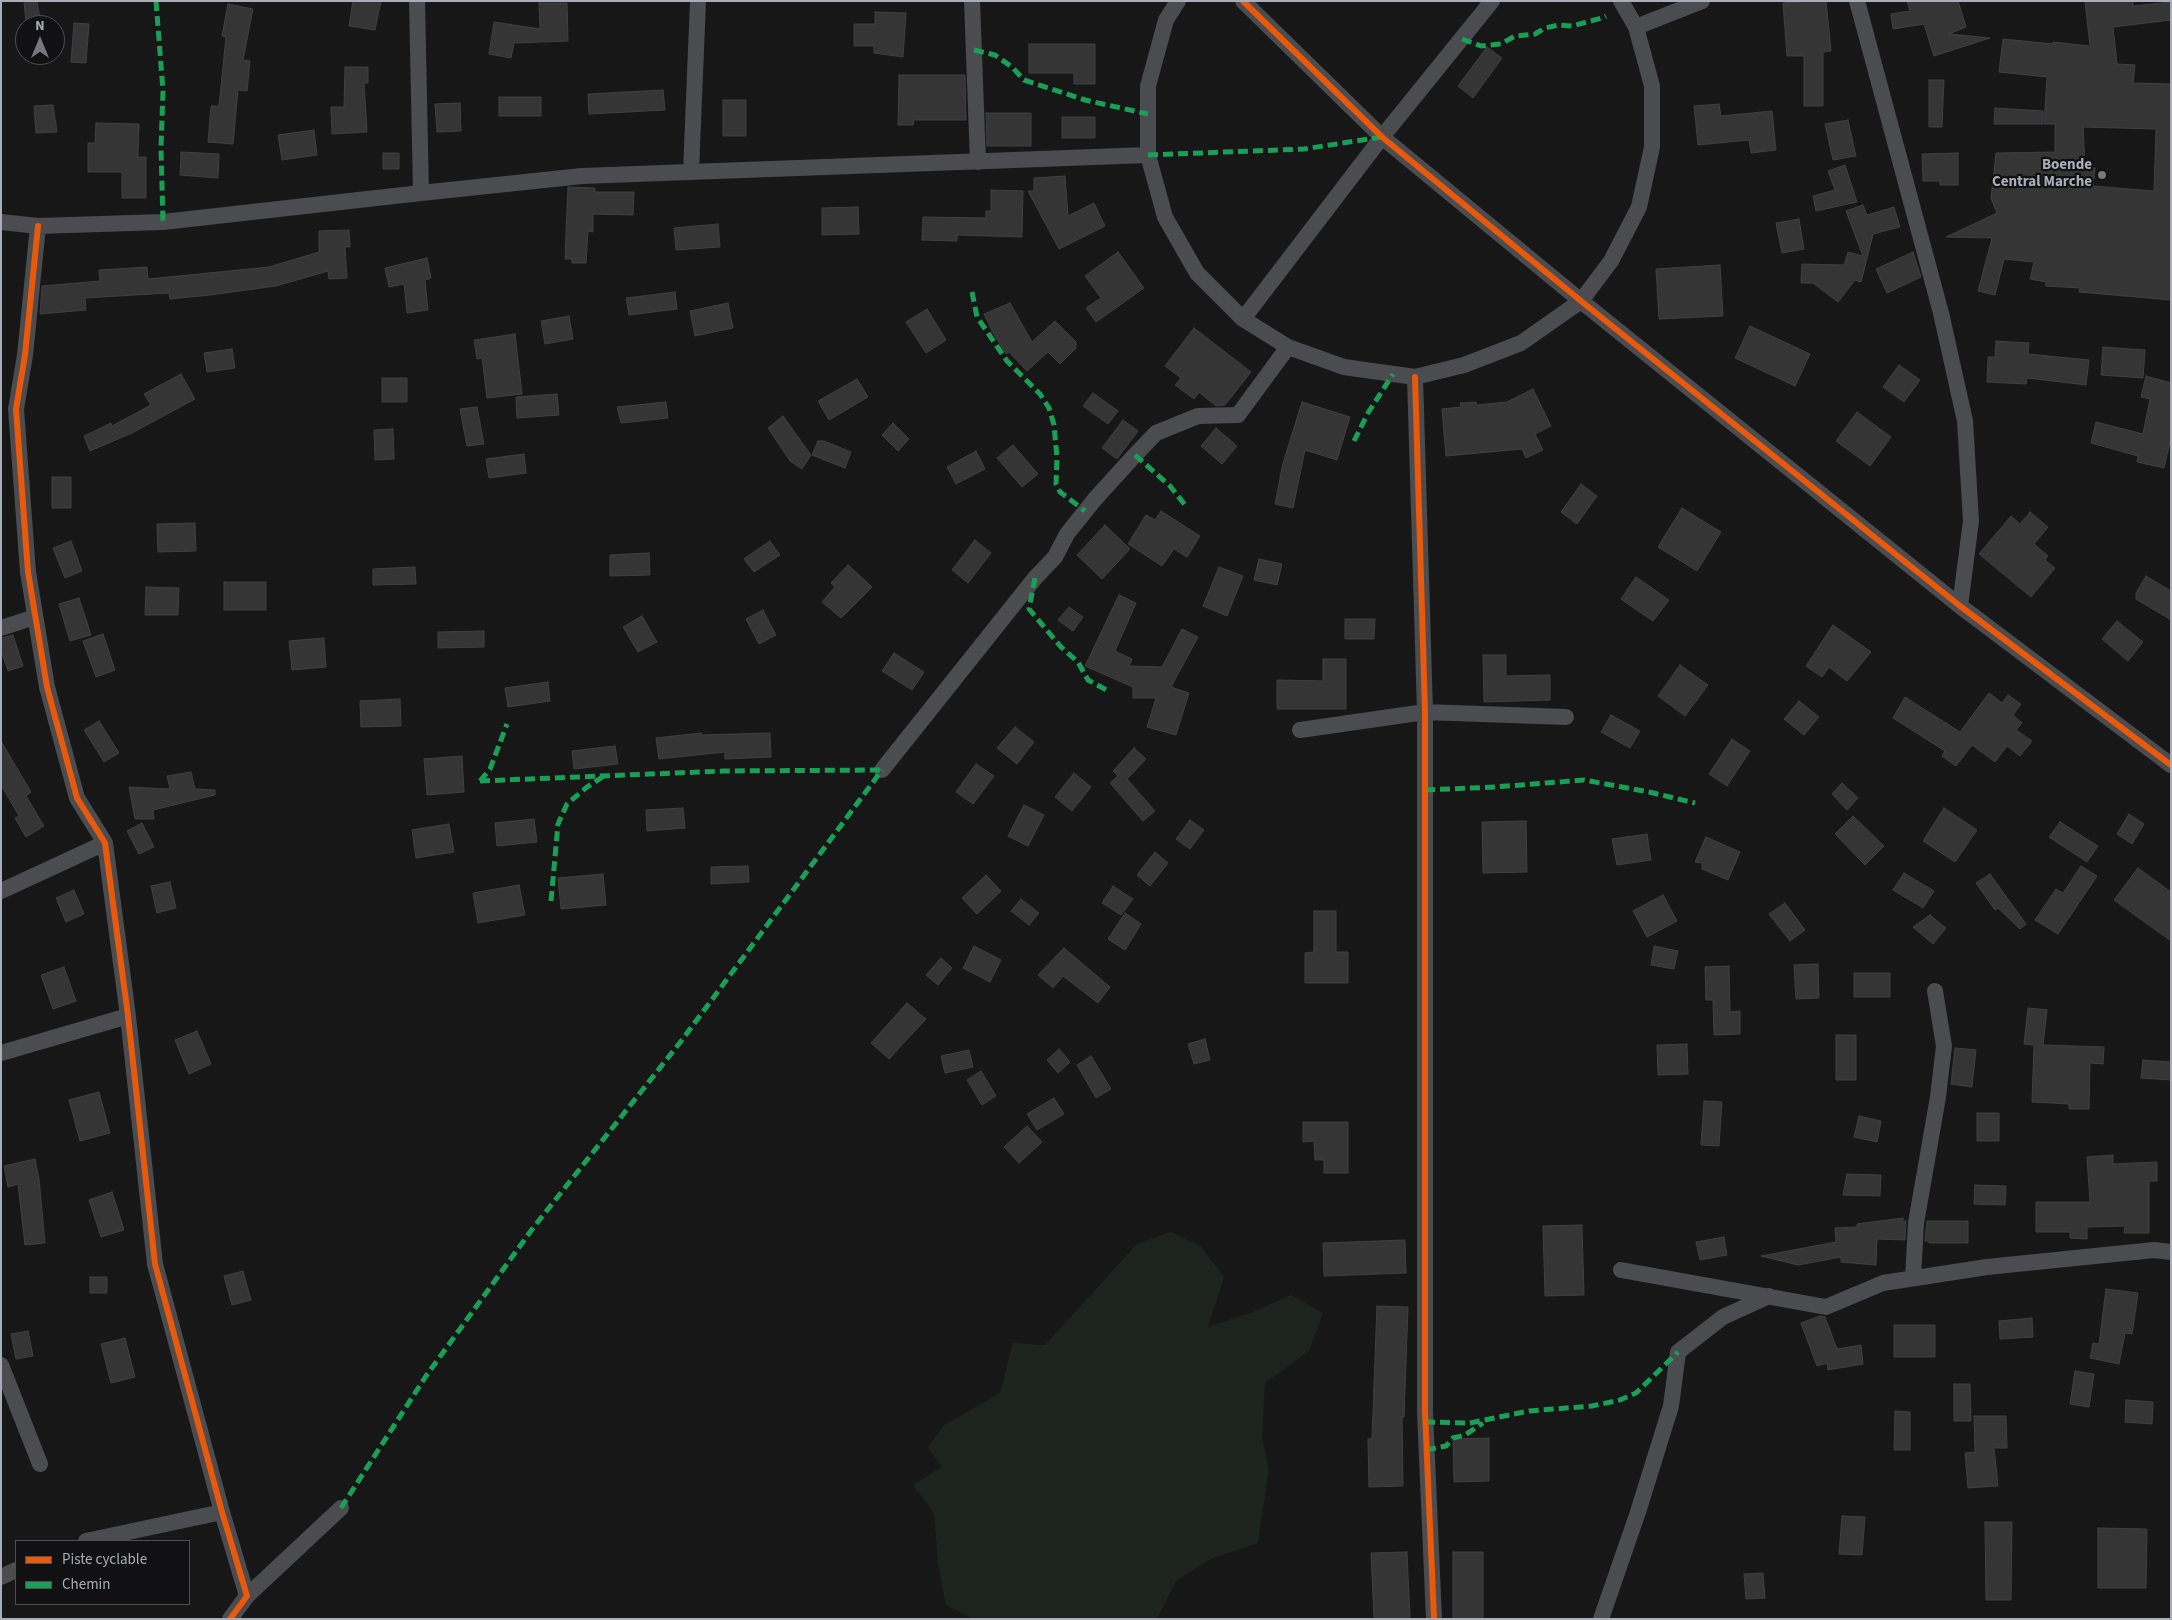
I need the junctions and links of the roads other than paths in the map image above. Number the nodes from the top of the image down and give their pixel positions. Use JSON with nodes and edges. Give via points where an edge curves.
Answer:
{"nodes":[{"id":1,"x":418,"y":1,"type":"edge"},
{"id":2,"x":698,"y":1,"type":"edge"},
{"id":3,"x":972,"y":1,"type":"edge"},
{"id":4,"x":1178,"y":1,"type":"edge"},
{"id":5,"x":1243,"y":1,"type":"edge"},
{"id":6,"x":1492,"y":1,"type":"edge"},
{"id":7,"x":1621,"y":1,"type":"edge"},
{"id":8,"x":1702,"y":1,"type":"edge"},
{"id":9,"x":1857,"y":1,"type":"edge"},
{"id":10,"x":1636,"y":27,"type":"junction"},
{"id":11,"x":1382,"y":136,"type":"junction"},
{"id":12,"x":1148,"y":155,"type":"junction"},
{"id":13,"x":978,"y":162,"type":"junction"},
{"id":14,"x":691,"y":172,"type":"junction"},
{"id":15,"x":421,"y":193,"type":"junction"},
{"id":16,"x":1,"y":222,"type":"edge"},
{"id":17,"x":38,"y":226,"type":"junction"},
{"id":18,"x":1581,"y":301,"type":"junction"},
{"id":19,"x":1243,"y":319,"type":"junction"},
{"id":20,"x":1288,"y":347,"type":"junction"},
{"id":21,"x":1415,"y":376,"type":"junction"},
{"id":22,"x":16,"y":409,"type":"junction"},
{"id":23,"x":1,"y":418,"type":"edge"},
{"id":24,"x":1960,"y":606,"type":"junction"},
{"id":25,"x":35,"y":617,"type":"junction"},
{"id":26,"x":1,"y":628,"type":"edge"},
{"id":27,"x":1426,"y":712,"type":"junction"},
{"id":28,"x":1566,"y":717,"type":"dead end"},
{"id":29,"x":1300,"y":730,"type":"dead end"},
{"id":30,"x":2171,"y":765,"type":"edge"},
{"id":31,"x":882,"y":770,"type":"dead end"},
{"id":32,"x":105,"y":842,"type":"junction"},
{"id":33,"x":1,"y":891,"type":"edge"},
{"id":34,"x":1935,"y":991,"type":"dead end"},
{"id":35,"x":128,"y":1016,"type":"junction"},
{"id":36,"x":1,"y":1053,"type":"edge"},
{"id":37,"x":2171,"y":1252,"type":"edge"},
{"id":38,"x":1620,"y":1270,"type":"dead end"},
{"id":39,"x":1913,"y":1278,"type":"junction"},
{"id":40,"x":1770,"y":1296,"type":"junction"},
{"id":41,"x":1,"y":1366,"type":"edge"},
{"id":42,"x":40,"y":1464,"type":"dead end"},
{"id":43,"x":341,"y":1508,"type":"dead end"},
{"id":44,"x":222,"y":1512,"type":"junction"},
{"id":45,"x":91,"y":1540,"type":"edge"},
{"id":46,"x":15,"y":1570,"type":"edge"},
{"id":47,"x":1,"y":1577,"type":"edge"},
{"id":48,"x":247,"y":1596,"type":"junction"},
{"id":49,"x":230,"y":1619,"type":"edge"},
{"id":50,"x":1434,"y":1619,"type":"edge"},
{"id":51,"x":1601,"y":1619,"type":"edge"}],
"edges":[{"from":1,"to":15,"type":"street"},
{"from":2,"to":14,"type":"street"},
{"from":3,"to":13,"type":"street"},
{"from":4,"to":12,"type":"street","via":[[1166,20],[1148,86]]},
{"from":5,"to":11,"type":"street"},
{"from":6,"to":11,"type":"street"},
{"from":7,"to":10,"type":"street"},
{"from":8,"to":10,"type":"street"},
{"from":9,"to":24,"type":"street","via":[[1941,313],[1964,421],[1971,521]]},
{"from":10,"to":18,"type":"street","via":[[1652,86],[1652,148],[1639,207],[1610,262]]},
{"from":11,"to":18,"type":"street"},
{"from":11,"to":19,"type":"street"},
{"from":12,"to":13,"type":"street"},
{"from":12,"to":19,"type":"street","via":[[1169,225],[1197,273]]},
{"from":13,"to":14,"type":"street"},
{"from":14,"to":15,"type":"street","via":[[582,176]]},
{"from":15,"to":17,"type":"street","via":[[163,222]]},
{"from":16,"to":17,"type":"street"},
{"from":17,"to":22,"type":"street"},
{"from":18,"to":21,"type":"street","via":[[1521,343],[1464,365]]},
{"from":18,"to":24,"type":"street"},
{"from":19,"to":20,"type":"street"},
{"from":20,"to":21,"type":"street","via":[[1344,367]]},
{"from":20,"to":31,"type":"street","via":[[1238,415],[1198,416],[1156,433],[1094,499],[1067,534],[1055,557]]},
{"from":21,"to":27,"type":"street"},
{"from":22,"to":23,"type":"street"},
{"from":22,"to":25,"type":"street","via":[[28,572]]},
{"from":24,"to":30,"type":"street"},
{"from":25,"to":26,"type":"street"},
{"from":25,"to":32,"type":"street","via":[[47,687],[77,798]]},
{"from":27,"to":28,"type":"street"},
{"from":27,"to":29,"type":"street"},
{"from":27,"to":50,"type":"street","via":[[1425,1412]]},
{"from":32,"to":33,"type":"street"},
{"from":32,"to":35,"type":"street"},
{"from":34,"to":39,"type":"street","via":[[1944,1046],[1916,1223]]},
{"from":35,"to":36,"type":"street"},
{"from":35,"to":44,"type":"street","via":[[155,1264]]},
{"from":37,"to":39,"type":"street","via":[[2154,1250]]},
{"from":38,"to":40,"type":"street"},
{"from":39,"to":40,"type":"street","via":[[1882,1283],[1826,1306]]},
{"from":40,"to":51,"type":"street","via":[[1723,1317],[1678,1352],[1671,1406]]},
{"from":41,"to":42,"type":"street"},
{"from":43,"to":48,"type":"street"},
{"from":44,"to":45,"type":"street"},
{"from":44,"to":48,"type":"street"},
{"from":46,"to":47,"type":"street"},
{"from":48,"to":49,"type":"street"}]}
